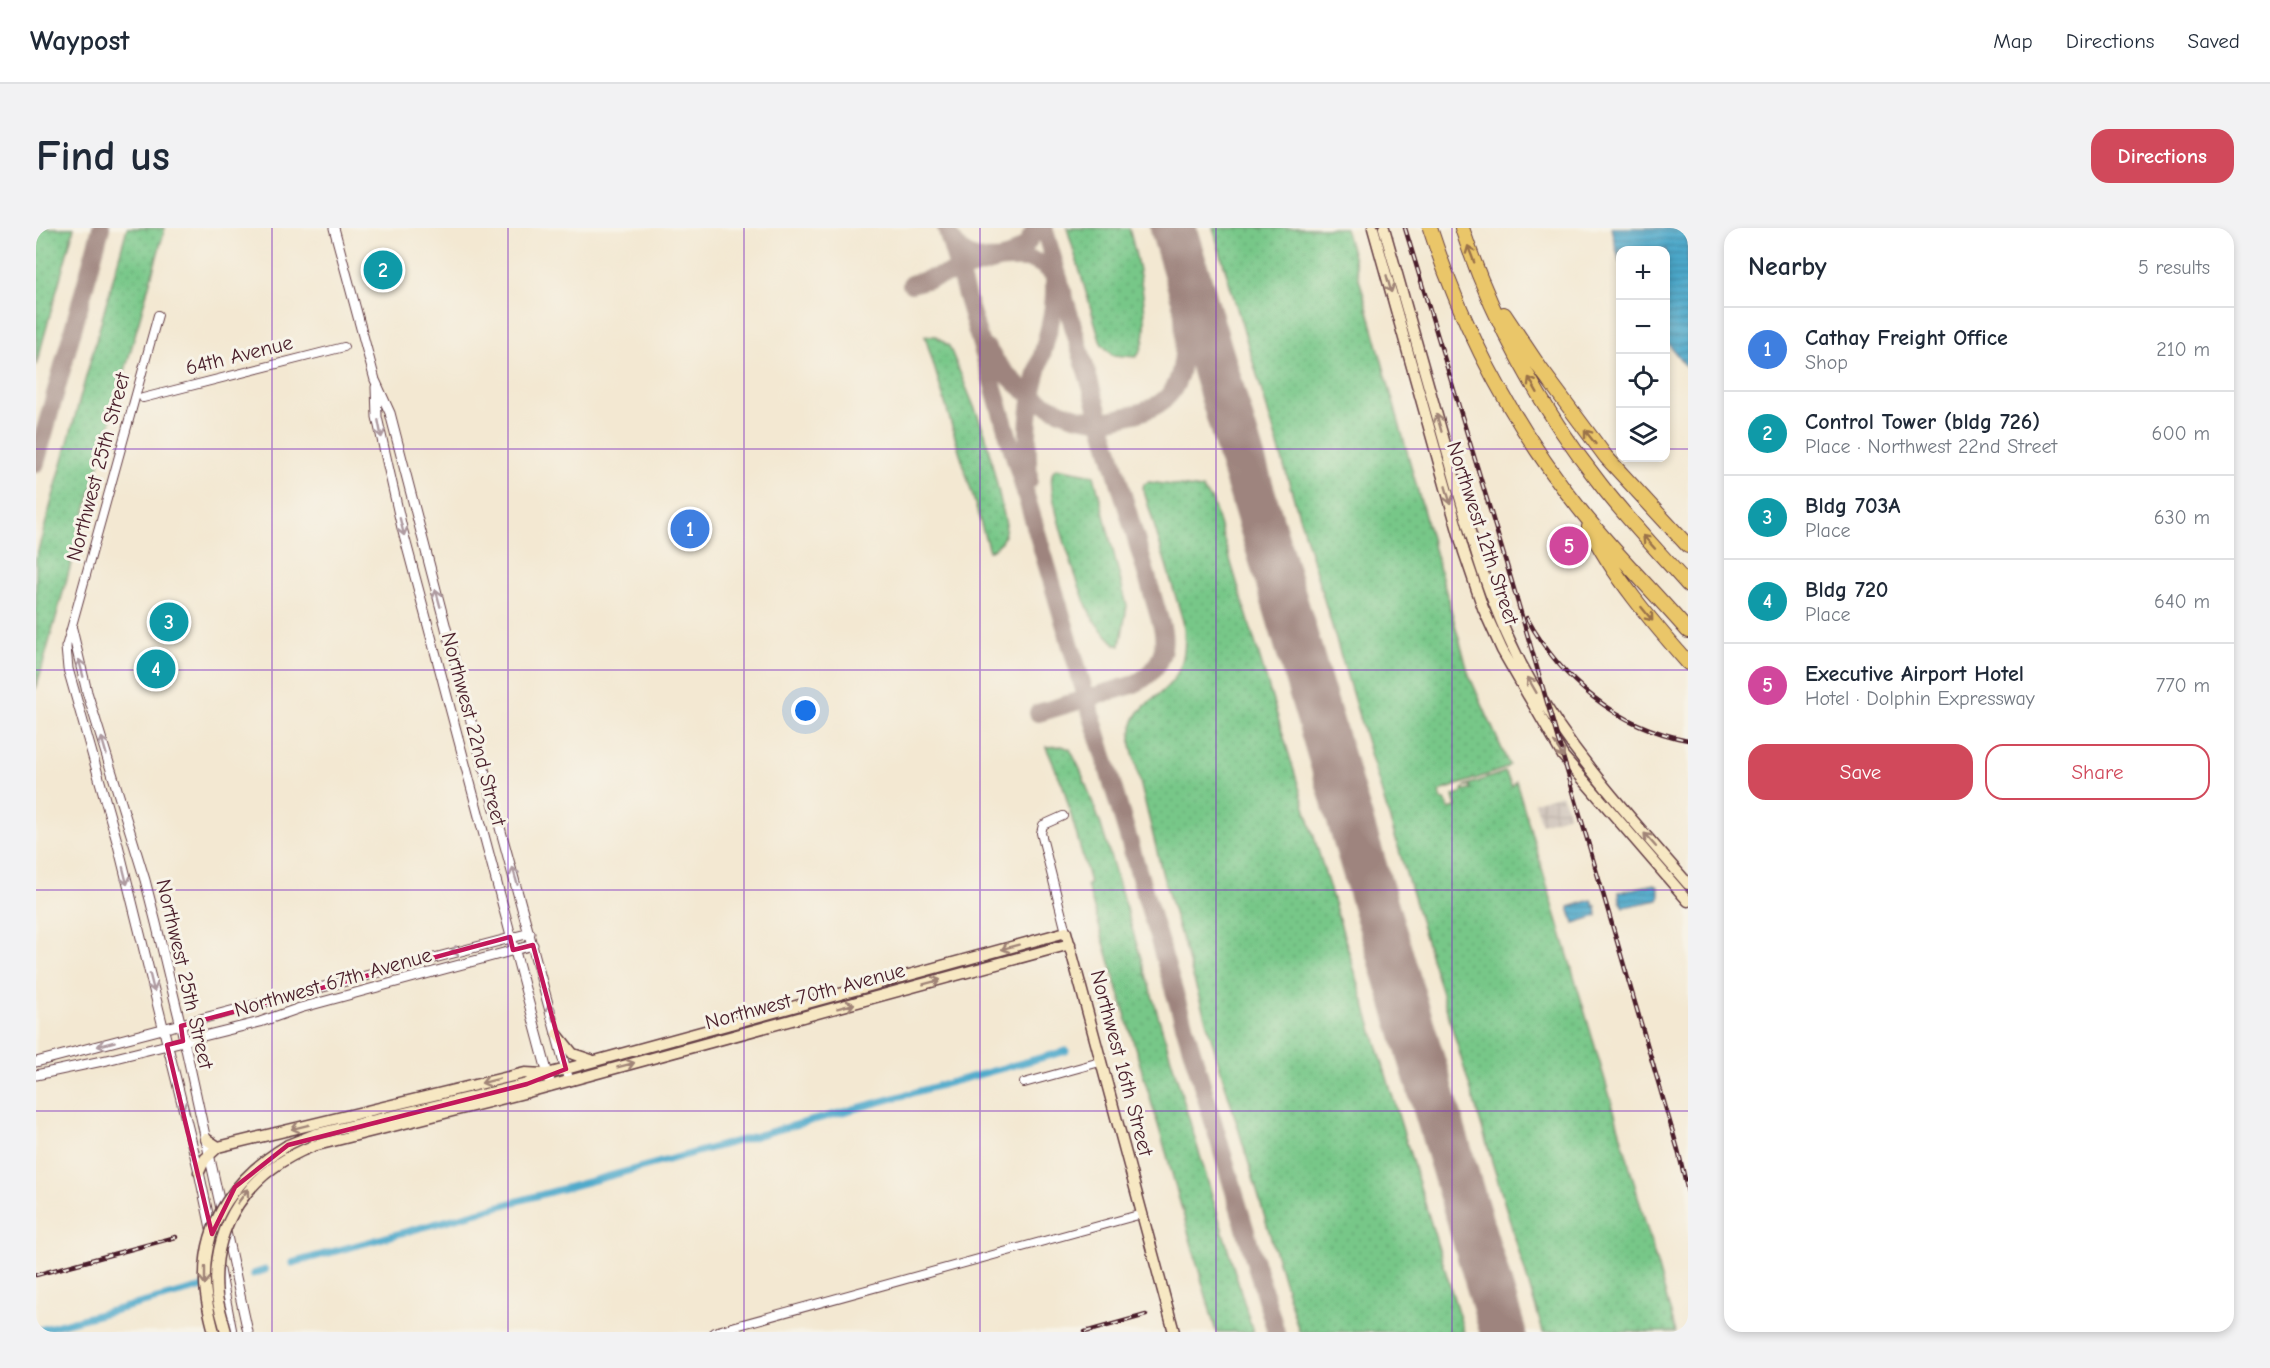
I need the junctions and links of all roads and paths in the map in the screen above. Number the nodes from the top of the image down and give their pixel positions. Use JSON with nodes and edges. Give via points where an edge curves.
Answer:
{"nodes":[{"id":1,"x":334,"y":228,"type":"edge"},
{"id":2,"x":1373,"y":228,"type":"edge"},
{"id":3,"x":1384,"y":228,"type":"edge"},
{"id":4,"x":1430,"y":228,"type":"edge"},
{"id":5,"x":1462,"y":228,"type":"edge"},
{"id":6,"x":1481,"y":279,"type":"junction"},
{"id":7,"x":158,"y":315,"type":"dead end"},
{"id":8,"x":344,"y":347,"type":"dead end"},
{"id":9,"x":375,"y":380,"type":"junction"},
{"id":10,"x":143,"y":398,"type":"dead end"},
{"id":11,"x":1581,"y":512,"type":"junction"},
{"id":12,"x":1688,"y":546,"type":"edge"},
{"id":13,"x":1688,"y":585,"type":"edge"},
{"id":14,"x":72,"y":629,"type":"junction"},
{"id":15,"x":1688,"y":631,"type":"edge"},
{"id":16,"x":66,"y":647,"type":"joint"},
{"id":17,"x":1688,"y":663,"type":"edge"},
{"id":18,"x":1063,"y":816,"type":"dead end"},
{"id":19,"x":1688,"y":884,"type":"edge"},
{"id":20,"x":1688,"y":902,"type":"edge"},
{"id":21,"x":1066,"y":932,"type":"junction"},
{"id":22,"x":530,"y":933,"type":"junction"},
{"id":23,"x":510,"y":937,"type":"junction"},
{"id":24,"x":1070,"y":944,"type":"junction"},
{"id":25,"x":533,"y":945,"type":"junction"},
{"id":26,"x":513,"y":950,"type":"junction"},
{"id":27,"x":181,"y":1026,"type":"junction"},
{"id":28,"x":163,"y":1029,"type":"junction"},
{"id":29,"x":557,"y":1034,"type":"junction"},
{"id":30,"x":183,"y":1041,"type":"junction"},
{"id":31,"x":167,"y":1045,"type":"junction"},
{"id":32,"x":595,"y":1061,"type":"junction"},
{"id":33,"x":36,"y":1062,"type":"edge"},
{"id":34,"x":1100,"y":1062,"type":"junction"},
{"id":35,"x":566,"y":1069,"type":"junction"},
{"id":36,"x":548,"y":1074,"type":"junction"},
{"id":37,"x":36,"y":1076,"type":"edge"},
{"id":38,"x":569,"y":1081,"type":"junction"},
{"id":39,"x":1024,"y":1083,"type":"dead end"},
{"id":40,"x":550,"y":1086,"type":"junction"},
{"id":41,"x":206,"y":1139,"type":"joint"},
{"id":42,"x":213,"y":1151,"type":"junction"},
{"id":43,"x":199,"y":1172,"type":"junction"},
{"id":44,"x":1142,"y":1214,"type":"junction"},
{"id":45,"x":231,"y":1258,"type":"junction"},
{"id":46,"x":218,"y":1261,"type":"junction"},
{"id":47,"x":214,"y":1332,"type":"edge"},
{"id":48,"x":226,"y":1332,"type":"edge"},
{"id":49,"x":232,"y":1332,"type":"edge"},
{"id":50,"x":248,"y":1332,"type":"edge"},
{"id":51,"x":714,"y":1332,"type":"edge"},
{"id":52,"x":1174,"y":1332,"type":"edge"}],
"edges":[{"from":1,"to":9,"type":"street","name":"Northwest 22nd Street"},
{"from":2,"to":20,"type":"main road","name":"Northwest 12th Street","one_way":true,"via":[[1464,552],[1502,650],[1563,756]]},
{"from":19,"to":3,"type":"main road","name":"Northwest 12th Street","one_way":true,"via":[[1560,730],[1508,638],[1477,556]]},
{"from":4,"to":11,"type":"highway","via":[[1459,306],[1497,383]]},
{"from":6,"to":5,"type":"highway","one_way":true},
{"from":12,"to":6,"type":"highway","one_way":true,"via":[[1600,449]]},
{"from":13,"to":6,"type":"highway","one_way":true,"via":[[1612,500],[1563,432],[1514,350]]},
{"from":7,"to":14,"type":"street","name":"Northwest 25th Street"},
{"from":8,"to":10,"type":"street","name":"64th Avenue"},
{"from":22,"to":9,"type":"street","name":"Northwest 22nd Street","one_way":true,"via":[[390,413]]},
{"from":9,"to":23,"type":"street","name":"Northwest 22nd Street","one_way":true,"via":[[377,417],[389,478]]},
{"from":11,"to":15,"type":"highway"},
{"from":11,"to":17,"type":"highway","one_way":true,"via":[[1598,546],[1639,604]]},
{"from":14,"to":16,"type":"street","name":"Northwest 25th Street"},
{"from":27,"to":14,"type":"street","name":"Northwest 25th Street","one_way":true,"via":[[145,880],[87,692]]},
{"from":16,"to":28,"type":"street","name":"Northwest 25th Street","one_way":true,"via":[[68,669]]},
{"from":18,"to":21,"type":"street","name":"Northwest 16th Street","via":[[1044,825],[1041,833]]},
{"from":21,"to":24,"type":"main road","name":"Northwest 16th Street"},
{"from":21,"to":32,"type":"main road","name":"Northwest 70th Avenue","one_way":true},
{"from":22,"to":23,"type":"street","name":"Northwest 67th Avenue"},
{"from":22,"to":25,"type":"street","name":"Northwest 22nd Street"},
{"from":23,"to":26,"type":"street","name":"Northwest 22nd Street"},
{"from":23,"to":27,"type":"street","name":"Northwest 67th Avenue","one_way":true},
{"from":24,"to":34,"type":"main road","name":"Northwest 16th Street"},
{"from":38,"to":24,"type":"main road","name":"Northwest 70th Avenue","one_way":true},
{"from":25,"to":26,"type":"street","name":"Northwest 67th Avenue"},
{"from":29,"to":25,"type":"street","name":"Northwest 22nd Street","one_way":true},
{"from":26,"to":30,"type":"street","name":"Northwest 67th Avenue"},
{"from":26,"to":36,"type":"street","name":"Northwest 22nd Street"},
{"from":27,"to":28,"type":"street","name":"Northwest 67th Avenue"},
{"from":27,"to":30,"type":"street","name":"Northwest 25th Street"},
{"from":28,"to":31,"type":"street","name":"Northwest 25th Street"},
{"from":28,"to":33,"type":"street","name":"Northwest 67th Avenue","one_way":true},
{"from":29,"to":32,"type":"main road","via":[[573,1054]]},
{"from":29,"to":35,"type":"street","name":"Northwest 22nd Street"},
{"from":30,"to":31,"type":"street","name":"Northwest 67th Avenue"},
{"from":30,"to":41,"type":"street","name":"Northwest 25th Street"},
{"from":31,"to":37,"type":"street","name":"Northwest 67th Avenue"},
{"from":31,"to":43,"type":"street","name":"Northwest 25th Street","one_way":true},
{"from":32,"to":35,"type":"main road","name":"Northwest 70th Avenue"},
{"from":34,"to":39,"type":"street"},
{"from":34,"to":44,"type":"main road","name":"Northwest 16th Street"},
{"from":35,"to":36,"type":"main road","name":"Northwest 70th Avenue"},
{"from":35,"to":38,"type":"street","name":"Northwest 22nd Street"},
{"from":36,"to":40,"type":"street","name":"Northwest 22nd Street"},
{"from":36,"to":42,"type":"main road","one_way":true,"via":[[525,1073]]},
{"from":36,"to":47,"type":"main road","one_way":true,"bridge":true,"via":[[527,1084],[316,1134],[288,1145],[251,1170],[236,1187],[209,1243],[205,1282]]},
{"from":38,"to":40,"type":"main road","name":"Northwest 70th Avenue"},
{"from":48,"to":40,"type":"main road","name":"Northwest 70th Avenue","one_way":true,"bridge":true,"via":[[216,1276],[219,1249],[238,1204],[271,1168],[313,1146]]},
{"from":41,"to":42,"type":"main road"},
{"from":42,"to":43,"type":"main road"},
{"from":42,"to":45,"type":"street"},
{"from":43,"to":46,"type":"street","name":"Northwest 25th Street"},
{"from":44,"to":51,"type":"street"},
{"from":44,"to":52,"type":"main road","name":"Northwest 16th Street"},
{"from":45,"to":46,"type":"street"},
{"from":45,"to":50,"type":"street"},
{"from":46,"to":49,"type":"street","name":"Northwest 25th Street"}]}
